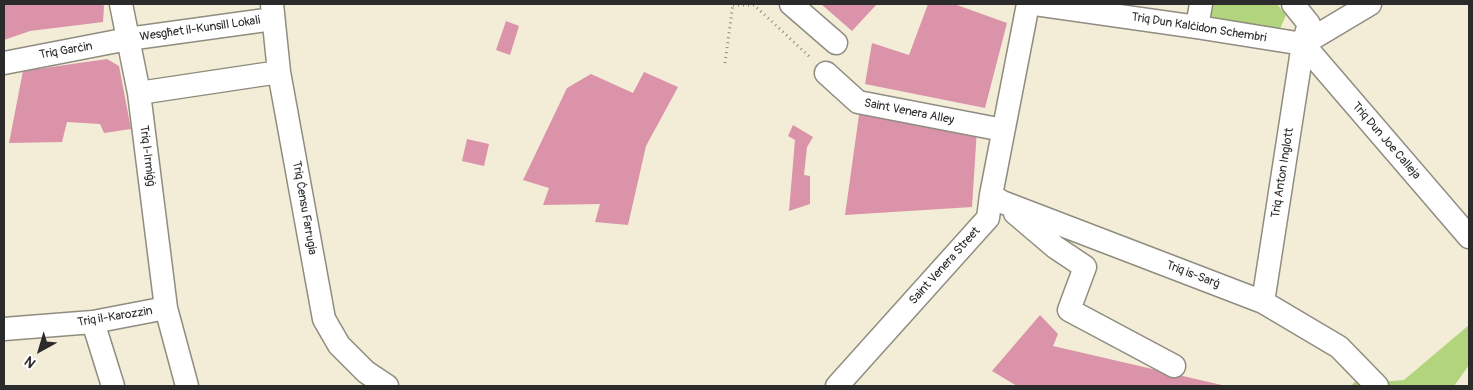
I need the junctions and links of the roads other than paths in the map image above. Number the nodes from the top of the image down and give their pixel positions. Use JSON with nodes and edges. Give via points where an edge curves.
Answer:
{"nodes":[{"id":1,"x":121,"y":4,"type":"edge"},
{"id":2,"x":792,"y":4,"type":"edge"},
{"id":3,"x":1028,"y":4,"type":"edge"},
{"id":4,"x":1035,"y":4,"type":"edge"},
{"id":5,"x":1201,"y":4,"type":"edge"},
{"id":6,"x":1293,"y":4,"type":"edge"},
{"id":7,"x":1370,"y":4,"type":"edge"},
{"id":8,"x":272,"y":11,"type":"edge"},
{"id":9,"x":1197,"y":27,"type":"junction"},
{"id":10,"x":128,"y":39,"type":"junction"},
{"id":11,"x":836,"y":43,"type":"dead end"},
{"id":12,"x":1303,"y":44,"type":"junction"},
{"id":13,"x":4,"y":63,"type":"edge"},
{"id":14,"x":279,"y":72,"type":"junction"},
{"id":15,"x":826,"y":73,"type":"road end"},
{"id":16,"x":139,"y":93,"type":"junction"},
{"id":17,"x":1003,"y":130,"type":"junction"},
{"id":18,"x":996,"y":198,"type":"junction"},
{"id":19,"x":1469,"y":237,"type":"edge"},
{"id":20,"x":1263,"y":302,"type":"junction"},
{"id":21,"x":166,"y":308,"type":"junction"},
{"id":22,"x":93,"y":322,"type":"junction"},
{"id":23,"x":4,"y":329,"type":"edge"},
{"id":24,"x":1174,"y":366,"type":"dead end"},
{"id":25,"x":113,"y":386,"type":"edge"},
{"id":26,"x":187,"y":386,"type":"edge"},
{"id":27,"x":387,"y":386,"type":"edge"},
{"id":28,"x":837,"y":386,"type":"edge"},
{"id":29,"x":1377,"y":386,"type":"edge"}],
"edges":[{"from":1,"to":10,"type":"street","name":"Triq l-Irmiġġ"},
{"from":2,"to":11,"type":"street"},
{"from":3,"to":17,"type":"street","name":"Saint Venera Street"},
{"from":4,"to":9,"type":"street","name":"Triq Dun Kalċidon Schembri"},
{"from":5,"to":9,"type":"street"},
{"from":6,"to":12,"type":"street","name":"Triq Anton Inglott","via":[[1308,24]]},
{"from":7,"to":12,"type":"street"},
{"from":8,"to":10,"type":"street","name":"Wesgħet il-Kunsill Lokali"},
{"from":8,"to":14,"type":"street","name":"Triq Ċensu Farrugia"},
{"from":9,"to":12,"type":"street","name":"Triq Dun Kalċidon Schembri"},
{"from":10,"to":13,"type":"street","name":"Triq Garċin"},
{"from":10,"to":16,"type":"street","name":"Triq l-Irmiġġ"},
{"from":12,"to":19,"type":"street","name":"Triq Dun Joe Calleja"},
{"from":12,"to":20,"type":"street","name":"Triq Anton Inglott"},
{"from":14,"to":16,"type":"street"},
{"from":14,"to":27,"type":"street","name":"Triq Ċensu Farrugia","via":[[324,319],[339,345],[366,372]]},
{"from":15,"to":17,"type":"street","name":"Saint Venera Alley","via":[[858,102]]},
{"from":16,"to":21,"type":"street","name":"Triq l-Irmiġġ"},
{"from":17,"to":18,"type":"street","name":"Saint Venera Street"},
{"from":18,"to":20,"type":"street","name":"Triq is-Sarġ"},
{"from":18,"to":24,"type":"street","via":[[1085,267],[1069,310]]},
{"from":18,"to":28,"type":"street","name":"Saint Venera Street","via":[[988,218]]},
{"from":20,"to":29,"type":"street","name":"Triq is-Sarġ","via":[[1339,347]]},
{"from":21,"to":22,"type":"street","name":"Triq il-Karozzin"},
{"from":21,"to":26,"type":"street","name":"Triq l-Irmiġġ"},
{"from":22,"to":23,"type":"street","name":"Triq il-Karozzin"},
{"from":22,"to":25,"type":"street"}]}
